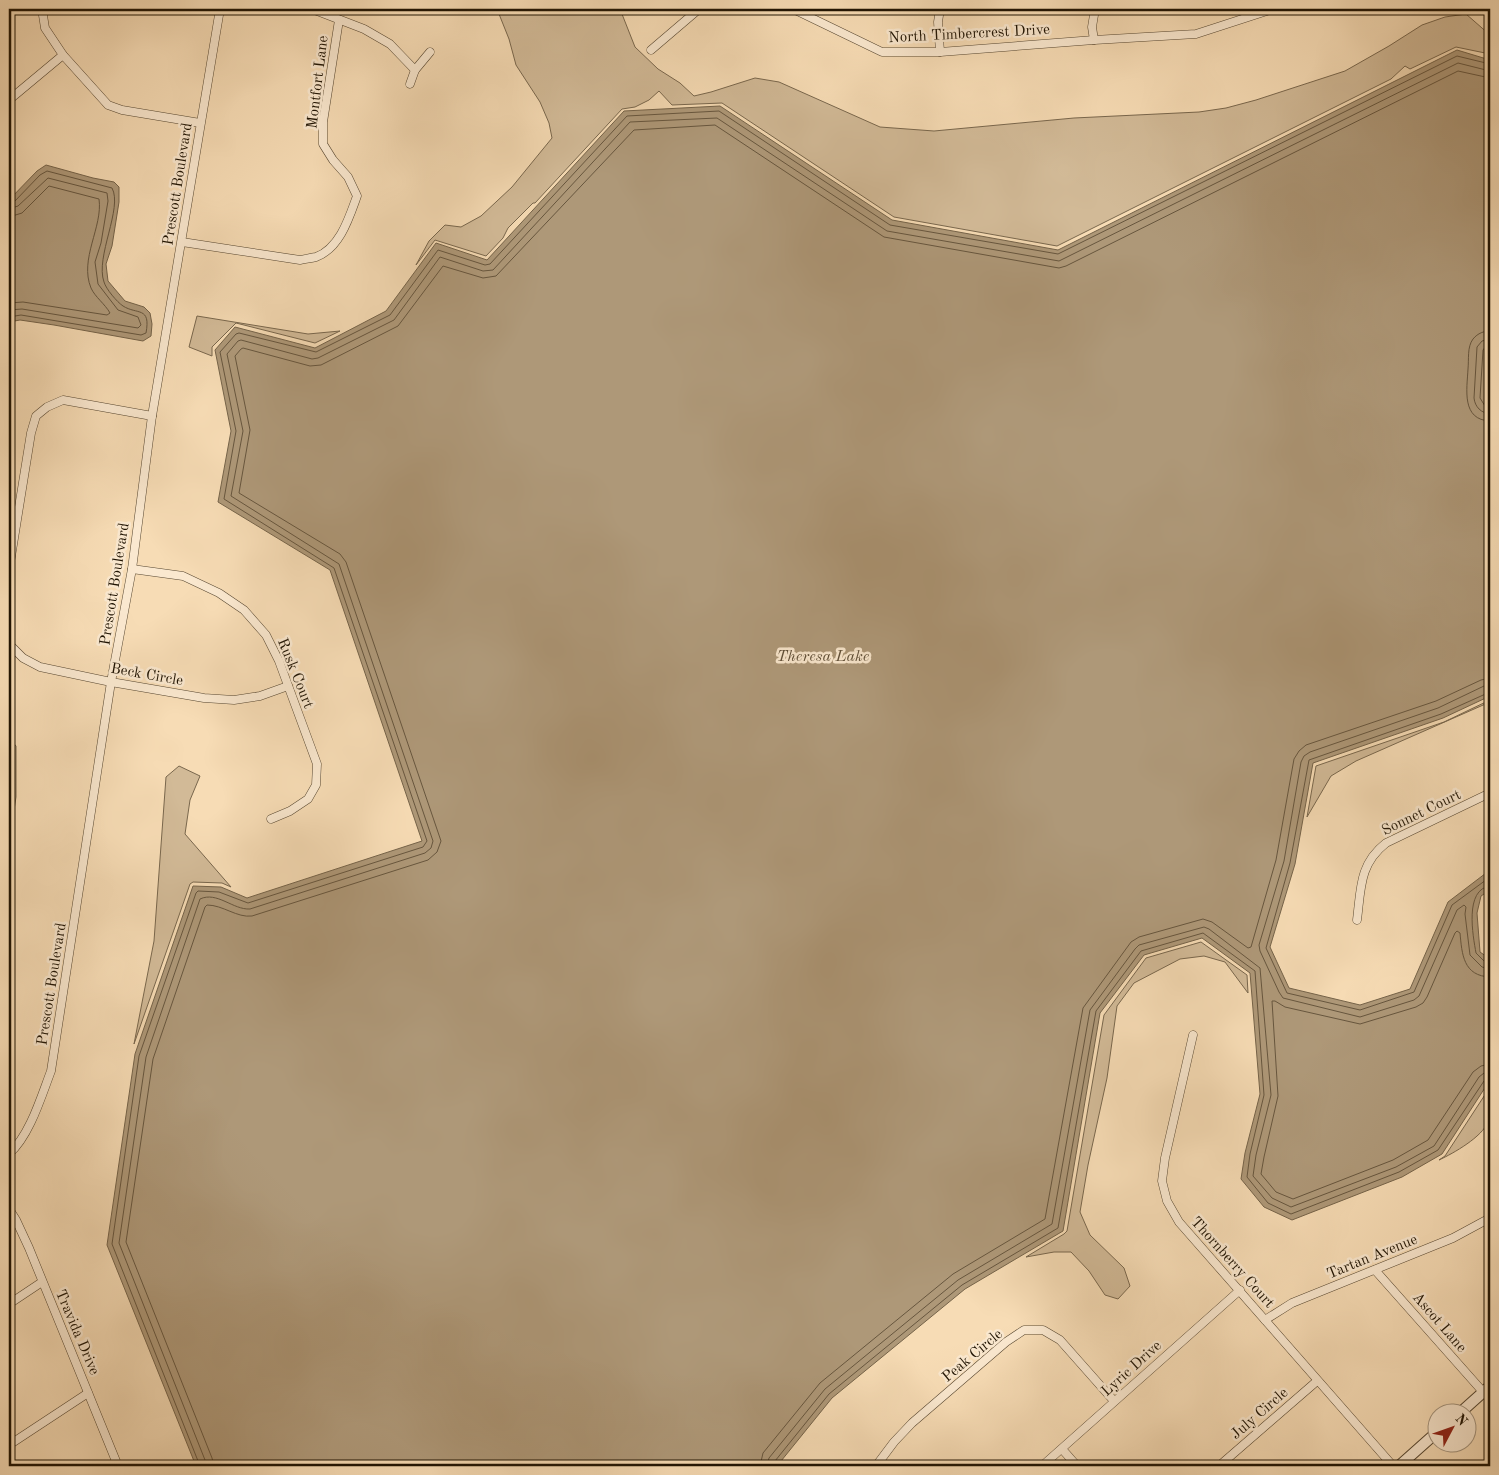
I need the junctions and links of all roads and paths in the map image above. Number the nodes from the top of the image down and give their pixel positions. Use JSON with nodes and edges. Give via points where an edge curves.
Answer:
{"nodes":[{"id":1,"x":42,"y":9,"type":"edge"},
{"id":2,"x":220,"y":9,"type":"edge"},
{"id":3,"x":312,"y":9,"type":"edge"},
{"id":4,"x":699,"y":9,"type":"edge"},
{"id":5,"x":793,"y":9,"type":"edge"},
{"id":6,"x":940,"y":9,"type":"edge"},
{"id":7,"x":1095,"y":9,"type":"edge"},
{"id":8,"x":1273,"y":9,"type":"edge"},
{"id":9,"x":802,"y":11,"type":"edge"},
{"id":10,"x":339,"y":20,"type":"junction"},
{"id":11,"x":1094,"y":40,"type":"junction"},
{"id":12,"x":651,"y":50,"type":"dead end"},
{"id":13,"x":430,"y":52,"type":"dead end"},
{"id":14,"x":940,"y":52,"type":"junction"},
{"id":15,"x":63,"y":55,"type":"junction"},
{"id":16,"x":415,"y":70,"type":"junction"},
{"id":17,"x":410,"y":84,"type":"dead end"},
{"id":18,"x":9,"y":100,"type":"edge"},
{"id":19,"x":200,"y":123,"type":"junction"},
{"id":20,"x":182,"y":242,"type":"junction"},
{"id":21,"x":152,"y":416,"type":"junction"},
{"id":22,"x":13,"y":519,"type":"edge"},
{"id":23,"x":9,"y":569,"type":"edge"},
{"id":24,"x":132,"y":569,"type":"junction"},
{"id":25,"x":9,"y":644,"type":"edge"},
{"id":26,"x":111,"y":682,"type":"junction"},
{"id":27,"x":288,"y":686,"type":"junction"},
{"id":28,"x":1490,"y":793,"type":"edge"},
{"id":29,"x":271,"y":819,"type":"dead end"},
{"id":30,"x":1357,"y":920,"type":"dead end"},
{"id":31,"x":1193,"y":1035,"type":"dead end"},
{"id":32,"x":9,"y":1154,"type":"edge"},
{"id":33,"x":9,"y":1209,"type":"edge"},
{"id":34,"x":1490,"y":1218,"type":"edge"},
{"id":35,"x":1375,"y":1270,"type":"junction"},
{"id":36,"x":42,"y":1282,"type":"junction"},
{"id":37,"x":1240,"y":1290,"type":"junction"},
{"id":38,"x":9,"y":1304,"type":"edge"},
{"id":39,"x":1265,"y":1320,"type":"junction"},
{"id":40,"x":1317,"y":1381,"type":"junction"},
{"id":41,"x":1487,"y":1389,"type":"edge"},
{"id":42,"x":88,"y":1393,"type":"junction"},
{"id":43,"x":1114,"y":1401,"type":"junction"},
{"id":44,"x":1472,"y":1402,"type":"edge"},
{"id":45,"x":1426,"y":1442,"type":"edge"},
{"id":46,"x":9,"y":1445,"type":"edge"},
{"id":47,"x":1062,"y":1449,"type":"junction"},
{"id":48,"x":118,"y":1466,"type":"edge"},
{"id":49,"x":876,"y":1466,"type":"edge"},
{"id":50,"x":1042,"y":1466,"type":"edge"},
{"id":51,"x":1077,"y":1466,"type":"edge"},
{"id":52,"x":1219,"y":1466,"type":"edge"},
{"id":53,"x":1394,"y":1466,"type":"edge"},
{"id":54,"x":1398,"y":1466,"type":"edge"}],
"edges":[{"from":1,"to":15,"type":"street","via":[[44,28]]},
{"from":2,"to":19,"type":"street","name":"Prescott Boulevard"},
{"from":3,"to":10,"type":"street"},
{"from":4,"to":12,"type":"street"},
{"from":5,"to":9,"type":"street","name":"North Timbercrest Drive"},
{"from":6,"to":14,"type":"street"},
{"from":7,"to":11,"type":"street"},
{"from":8,"to":11,"type":"street","name":"North Timbercrest Drive","via":[[1196,34]]},
{"from":9,"to":14,"type":"street","name":"North Timbercrest Drive","via":[[882,52]]},
{"from":10,"to":16,"type":"street","via":[[364,29],[390,44]]},
{"from":10,"to":20,"type":"street","name":"Montfort Lane","via":[[323,122],[324,144],[348,177],[356,196],[347,223],[335,243],[317,256],[300,260]]},
{"from":11,"to":14,"type":"street","name":"North Timbercrest Drive"},
{"from":13,"to":16,"type":"street"},
{"from":15,"to":18,"type":"street"},
{"from":15,"to":19,"type":"street","via":[[108,105]]},
{"from":16,"to":17,"type":"street"},
{"from":19,"to":20,"type":"street","name":"Prescott Boulevard"},
{"from":20,"to":21,"type":"street","name":"Prescott Boulevard"},
{"from":21,"to":22,"type":"street","via":[[63,400],[47,407],[36,416],[30,432]]},
{"from":21,"to":24,"type":"street","name":"Prescott Boulevard"},
{"from":22,"to":23,"type":"street"},
{"from":24,"to":26,"type":"street","name":"Prescott Boulevard"},
{"from":24,"to":27,"type":"street","name":"Rusk Court","via":[[183,576],[219,593],[244,610],[266,635]]},
{"from":25,"to":26,"type":"street","name":"Beck Circle","via":[[23,658],[40,667]]},
{"from":26,"to":27,"type":"street","name":"Beck Circle","via":[[234,700],[260,696]]},
{"from":26,"to":32,"type":"street","name":"Prescott Boulevard","via":[[51,1071],[33,1118]]},
{"from":27,"to":29,"type":"street","name":"Rusk Court","via":[[317,764],[316,785],[308,799]]},
{"from":28,"to":30,"type":"street","name":"Sonnet Court","via":[[1377,850],[1363,873]]},
{"from":31,"to":37,"type":"street","name":"Thornberry Court","via":[[1162,1182],[1167,1201],[1179,1222]]},
{"from":33,"to":36,"type":"street","name":"Travida Drive"},
{"from":34,"to":35,"type":"street","name":"Tartan Avenue","via":[[1453,1238]]},
{"from":35,"to":39,"type":"street","name":"Tartan Avenue","via":[[1292,1303]]},
{"from":35,"to":41,"type":"street","name":"Ascot Lane"},
{"from":36,"to":38,"type":"street"},
{"from":36,"to":42,"type":"street","name":"Travida Drive"},
{"from":37,"to":39,"type":"street","name":"Thornberry Court"},
{"from":37,"to":43,"type":"street","name":"Lyric Drive"},
{"from":39,"to":40,"type":"street","name":"Thornberry Court"},
{"from":40,"to":52,"type":"street","name":"July Circle"},
{"from":40,"to":53,"type":"street","name":"Thornberry Court"},
{"from":41,"to":44,"type":"street"},
{"from":42,"to":46,"type":"street"},
{"from":42,"to":48,"type":"street","name":"Travida Drive"},
{"from":43,"to":47,"type":"street","name":"Lyric Drive"},
{"from":43,"to":49,"type":"street","name":"Peak Circle","via":[[1060,1340],[1043,1330],[1024,1330],[912,1423]]},
{"from":45,"to":54,"type":"street"},
{"from":47,"to":50,"type":"street","name":"Lyric Drive"},
{"from":47,"to":51,"type":"street"}]}
